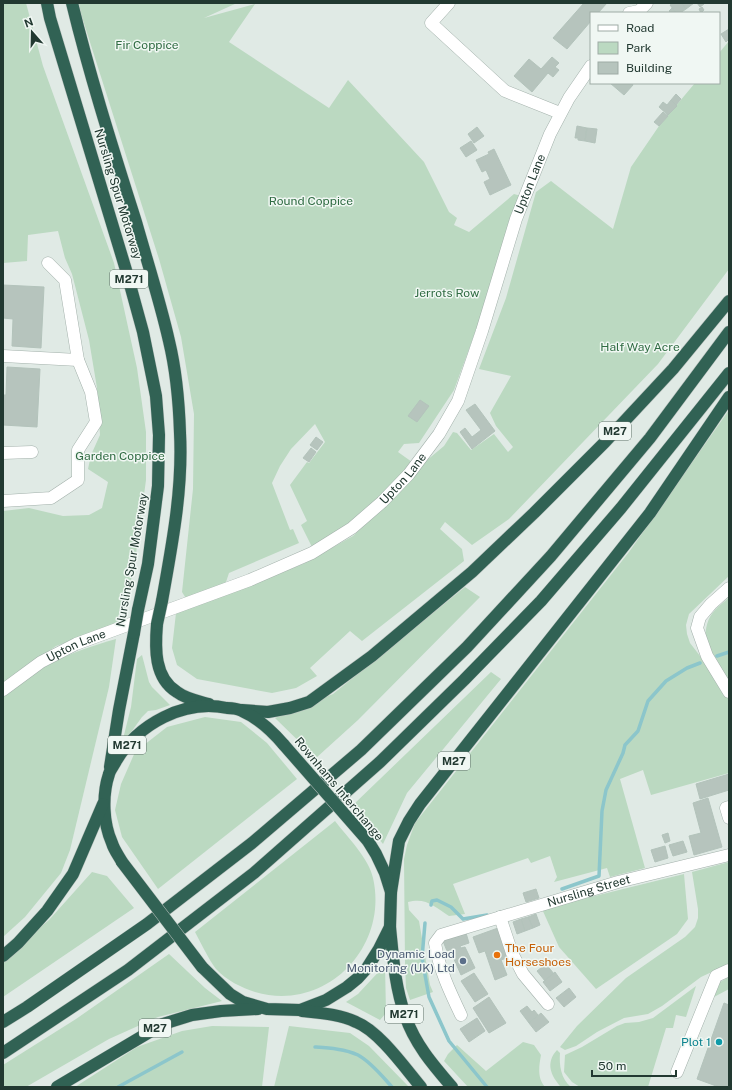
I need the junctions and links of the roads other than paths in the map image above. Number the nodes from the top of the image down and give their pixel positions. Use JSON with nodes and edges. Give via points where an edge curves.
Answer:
{"nodes":[{"id":1,"x":47,"y":3,"type":"edge"},
{"id":2,"x":72,"y":3,"type":"edge"},
{"id":3,"x":449,"y":3,"type":"edge"},
{"id":4,"x":647,"y":3,"type":"edge"},
{"id":5,"x":630,"y":7,"type":"edge"},
{"id":6,"x":590,"y":68,"type":"edge"},
{"id":7,"x":560,"y":113,"type":"junction"},
{"id":8,"x":48,"y":264,"type":"dead end"},
{"id":9,"x":729,"y":301,"type":"edge"},
{"id":10,"x":729,"y":332,"type":"edge"},
{"id":11,"x":3,"y":356,"type":"edge"},
{"id":12,"x":78,"y":360,"type":"junction"},
{"id":13,"x":729,"y":373,"type":"edge"},
{"id":14,"x":729,"y":397,"type":"edge"},
{"id":15,"x":3,"y":452,"type":"edge"},
{"id":16,"x":32,"y":452,"type":"dead end"},
{"id":17,"x":3,"y":501,"type":"edge"},
{"id":18,"x":729,"y":588,"type":"edge"},
{"id":19,"x":3,"y":690,"type":"edge"},
{"id":20,"x":729,"y":692,"type":"edge"},
{"id":21,"x":215,"y":705,"type":"junction"},
{"id":22,"x":242,"y":710,"type":"junction"},
{"id":23,"x":109,"y":774,"type":"junction"},
{"id":24,"x":104,"y":800,"type":"junction"},
{"id":25,"x":729,"y":807,"type":"edge"},
{"id":26,"x":729,"y":818,"type":"edge"},
{"id":27,"x":729,"y":855,"type":"edge"},
{"id":28,"x":391,"y":892,"type":"junction"},
{"id":29,"x":500,"y":917,"type":"junction"},
{"id":30,"x":390,"y":927,"type":"junction"},
{"id":31,"x":3,"y":956,"type":"edge"},
{"id":32,"x":729,"y":970,"type":"edge"},
{"id":33,"x":548,"y":1004,"type":"dead end"},
{"id":34,"x":267,"y":1009,"type":"junction"},
{"id":35,"x":300,"y":1010,"type":"junction"},
{"id":36,"x":461,"y":1015,"type":"dead end"},
{"id":37,"x":3,"y":1022,"type":"edge"},
{"id":38,"x":3,"y":1053,"type":"edge"},
{"id":39,"x":677,"y":1072,"type":"dead end"},
{"id":40,"x":57,"y":1087,"type":"edge"},
{"id":41,"x":421,"y":1087,"type":"edge"},
{"id":42,"x":452,"y":1087,"type":"edge"}],
"edges":[{"from":1,"to":23,"type":"highway","name":"Nursling Spur Motorway","number":"M271","bridge":true,"via":[[126,270],[143,332],[156,396],[159,435],[158,486],[148,564]]},
{"from":2,"to":21,"type":"highway","name":"Nursling Spur Motorway","number":"M271","bridge":true,"via":[[170,342],[177,388],[180,433],[178,502],[157,624],[156,659],[167,683],[177,692]]},
{"from":3,"to":7,"type":"street","via":[[431,24],[505,91]]},
{"from":4,"to":5,"type":"street","via":[[639,11]]},
{"from":6,"to":7,"type":"street","name":"Upton Lane"},
{"from":7,"to":19,"type":"street","name":"Upton Lane","via":[[516,219],[458,401],[439,434],[409,474],[382,502],[352,528],[312,553],[250,580],[76,644],[41,662]]},
{"from":8,"to":12,"type":"street","via":[[65,280]]},
{"from":9,"to":22,"type":"highway","number":"M27","via":[[673,369],[534,513],[455,586],[372,656],[309,702],[268,712]]},
{"from":10,"to":37,"type":"highway","number":"M27","via":[[650,438],[551,556],[466,647],[361,750],[252,843],[147,924]]},
{"from":11,"to":12,"type":"street"},
{"from":12,"to":17,"type":"street","via":[[91,392],[96,422],[78,450],[78,480],[51,498]]},
{"from":13,"to":38,"type":"highway","via":[[621,508],[541,601],[380,762],[254,873],[128,970]]},
{"from":14,"to":28,"type":"highway","number":"M27","via":[[650,513],[409,820],[399,840]]},
{"from":15,"to":16,"type":"street"},
{"from":18,"to":20,"type":"street","via":[[700,617],[697,628],[707,656]]},
{"from":21,"to":22,"type":"highway","name":"Rownhams Interchange","number":"M271"},
{"from":21,"to":23,"type":"highway","name":"Rownhams Interchange","number":"M271","via":[[186,709],[165,716],[140,732],[123,749]]},
{"from":22,"to":28,"type":"highway","name":"Rownhams Interchange","number":"M271","bridge":true,"via":[[274,733],[368,841],[385,872]]},
{"from":23,"to":24,"type":"highway","name":"Rownhams Interchange","number":"M271"},
{"from":24,"to":31,"type":"highway","via":[[73,874],[48,911]]},
{"from":24,"to":34,"type":"highway","name":"Rownhams Interchange","number":"M271","bridge":true,"via":[[106,824],[122,862],[202,967],[230,994],[243,1002]]},
{"from":25,"to":26,"type":"street","via":[[726,808]]},
{"from":27,"to":29,"type":"street","name":"Nursling Street","via":[[618,882]]},
{"from":28,"to":30,"type":"highway","name":"Rownhams Interchange","number":"M271"},
{"from":29,"to":33,"type":"street","via":[[512,953],[524,974]]},
{"from":29,"to":36,"type":"street","name":"Nursling Street","via":[[450,931],[441,935],[435,943],[447,985]]},
{"from":30,"to":35,"type":"highway","name":"Rownhams Interchange","number":"M271","via":[[379,949],[358,978],[326,1000]]},
{"from":30,"to":42,"type":"highway","number":"M271","via":[[397,988],[405,1016],[415,1038]]},
{"from":32,"to":39,"type":"street","via":[[716,976]]},
{"from":34,"to":35,"type":"highway","name":"Rownhams Interchange","number":"M271"},
{"from":34,"to":40,"type":"highway","number":"M27","via":[[192,1015],[163,1024]]},
{"from":35,"to":41,"type":"highway","number":"M271","via":[[332,1015],[360,1024],[371,1031]]}]}
